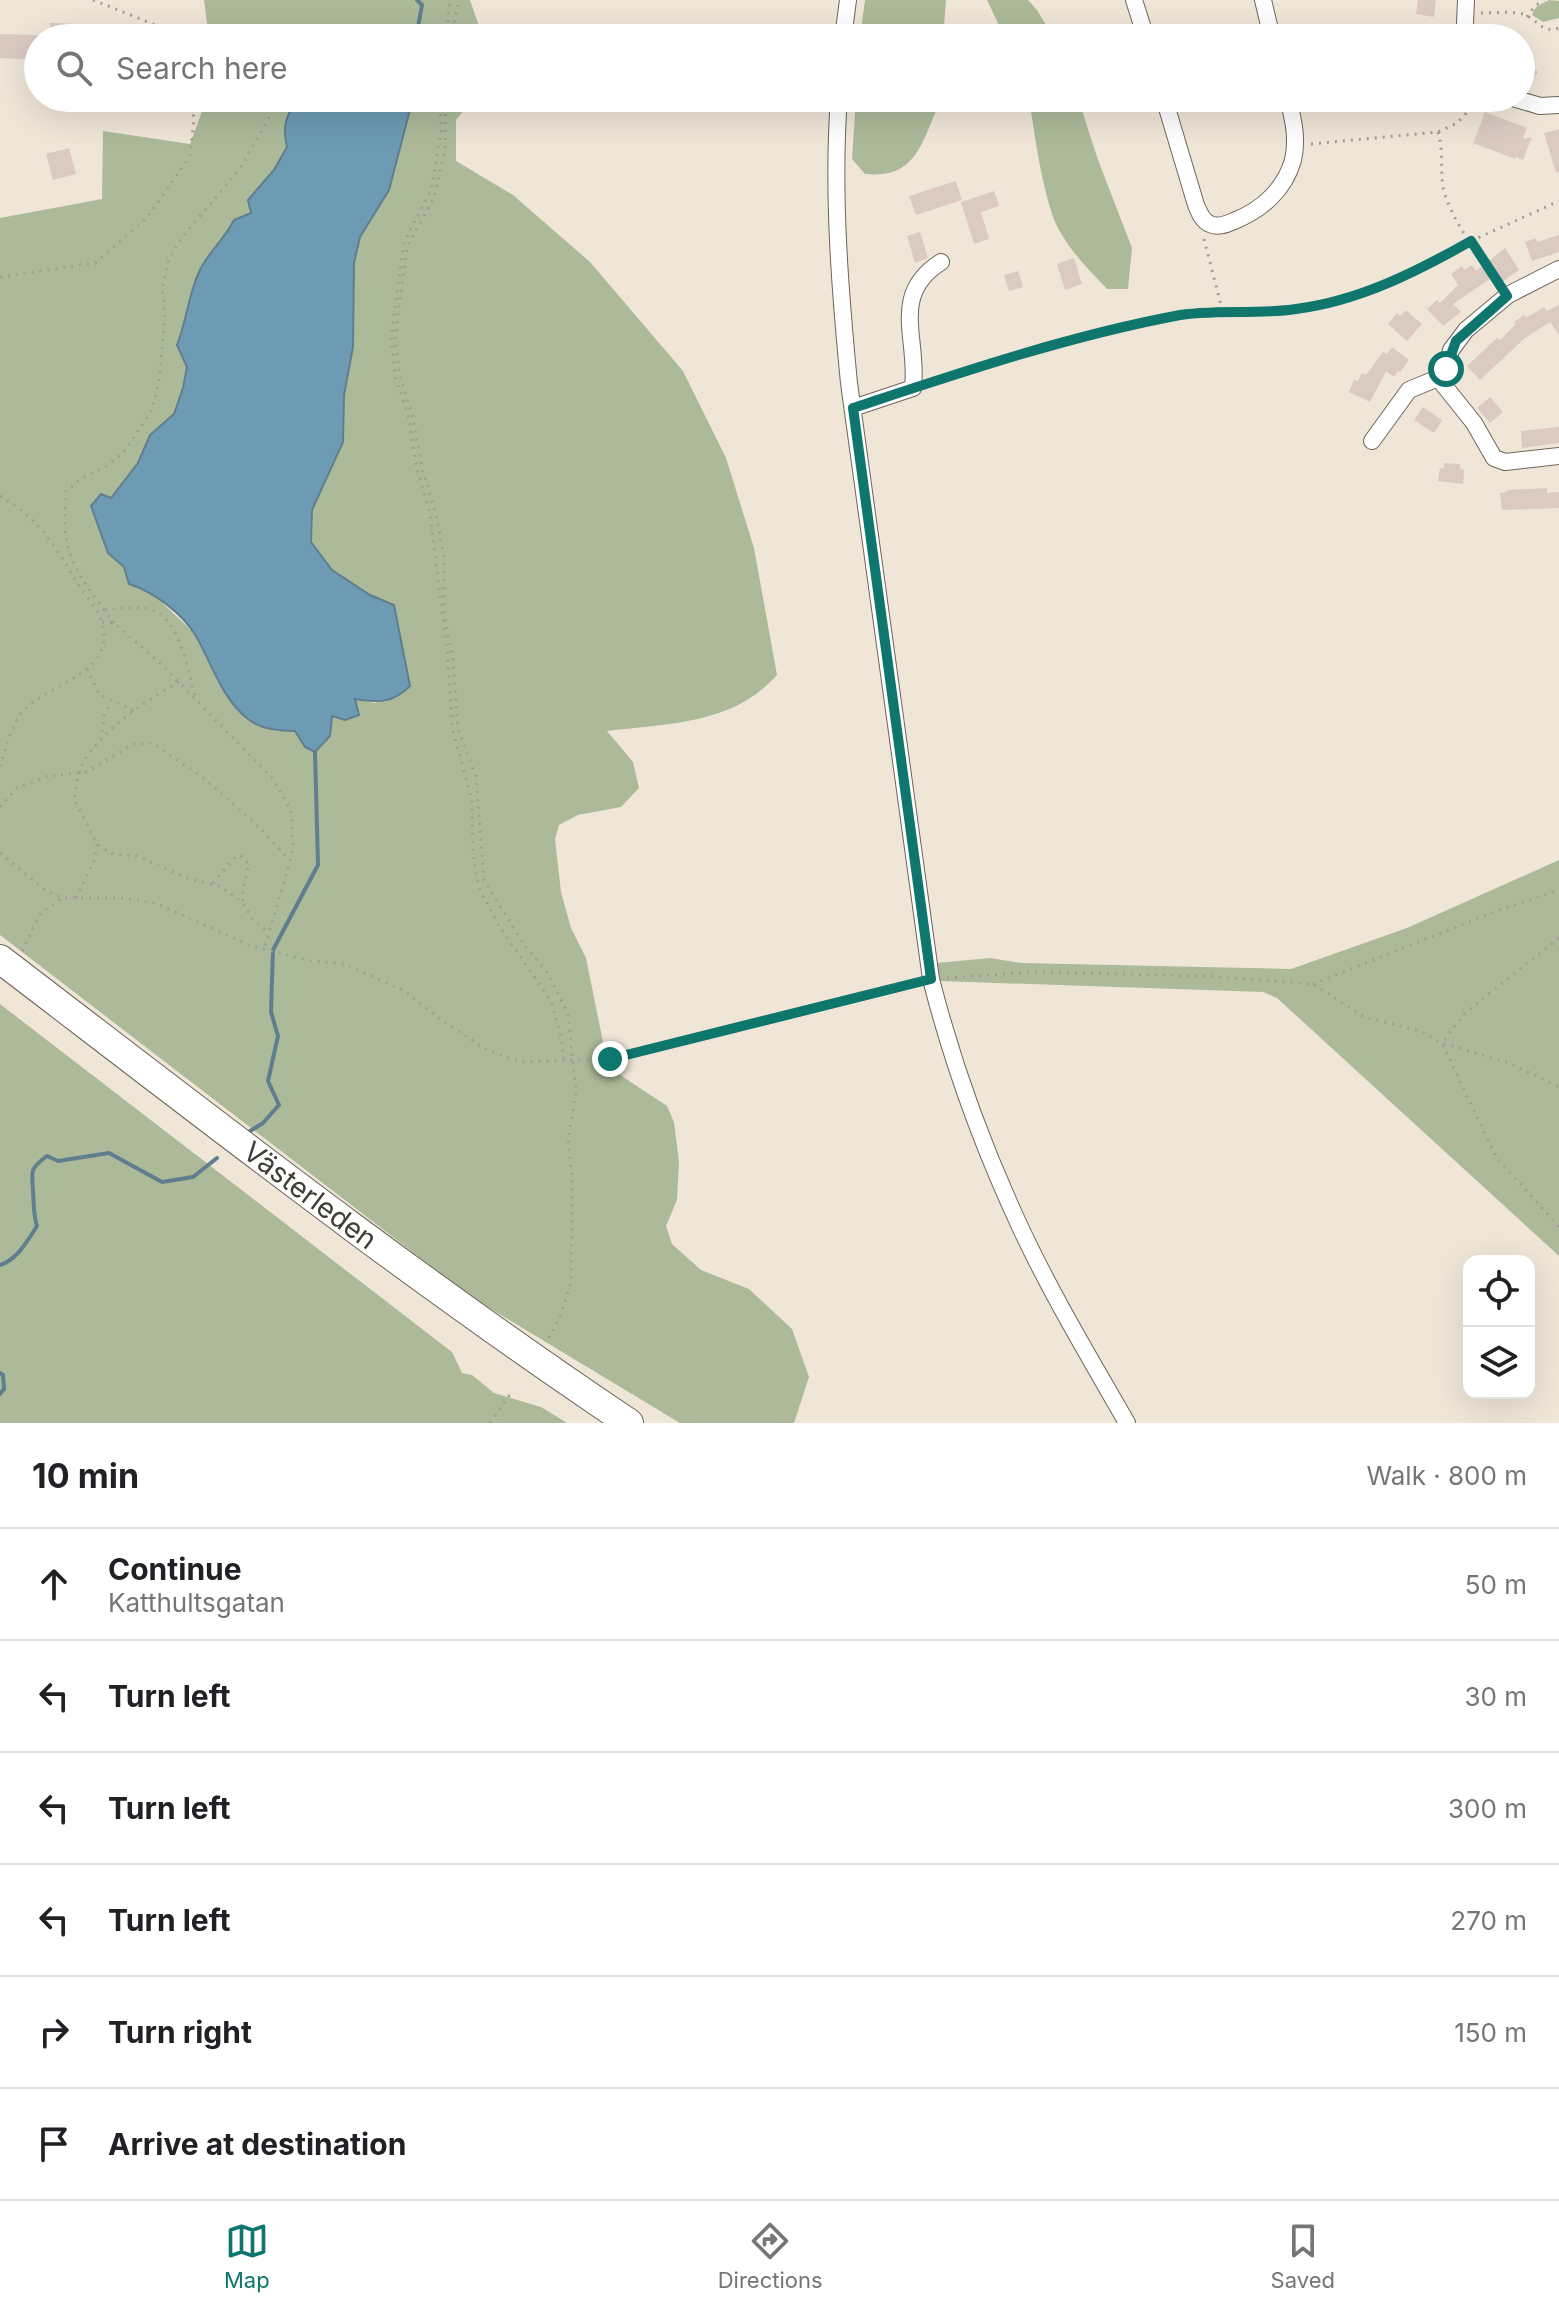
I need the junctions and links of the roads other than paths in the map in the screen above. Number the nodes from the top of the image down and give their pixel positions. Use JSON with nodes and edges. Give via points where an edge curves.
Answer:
{"nodes":[{"id":1,"x":848,"y":0,"type":"edge"},
{"id":2,"x":1134,"y":0,"type":"edge"},
{"id":3,"x":1263,"y":0,"type":"edge"},
{"id":4,"x":845,"y":24,"type":"edge"},
{"id":5,"x":1142,"y":24,"type":"edge"},
{"id":6,"x":1269,"y":24,"type":"edge"},
{"id":7,"x":1535,"y":105,"type":"edge"},
{"id":8,"x":1559,"y":105,"type":"edge"},
{"id":9,"x":839,"y":112,"type":"edge"},
{"id":10,"x":1168,"y":112,"type":"edge"},
{"id":11,"x":1292,"y":112,"type":"edge"},
{"id":12,"x":941,"y":262,"type":"dead end"},
{"id":13,"x":1559,"y":269,"type":"edge"},
{"id":14,"x":1438,"y":378,"type":"junction"},
{"id":15,"x":853,"y":408,"type":"junction"},
{"id":16,"x":1372,"y":441,"type":"dead end"},
{"id":17,"x":1559,"y":456,"type":"edge"},
{"id":18,"x":7,"y":962,"type":"edge"},
{"id":19,"x":610,"y":1423,"type":"edge"},
{"id":20,"x":629,"y":1423,"type":"edge"},
{"id":21,"x":1127,"y":1423,"type":"edge"}],
"edges":[{"from":1,"to":4,"type":"street"},
{"from":2,"to":5,"type":"street"},
{"from":3,"to":6,"type":"street"},
{"from":7,"to":8,"type":"street"},
{"from":9,"to":15,"type":"street","via":[[844,331]]},
{"from":10,"to":11,"type":"street","via":[[1196,205],[1208,224],[1224,225],[1262,207],[1284,181],[1295,145]]},
{"from":12,"to":15,"type":"street","via":[[912,294],[913,388]]},
{"from":13,"to":14,"type":"street","via":[[1507,296],[1456,341]]},
{"from":14,"to":16,"type":"street","via":[[1409,390]]},
{"from":14,"to":17,"type":"street","via":[[1494,458],[1505,462]]},
{"from":15,"to":21,"type":"street","via":[[931,979],[945,1032],[1022,1232]]},
{"from":18,"to":19,"type":"highway","name":"Västerleden","via":[[373,1257]]},
{"from":18,"to":20,"type":"highway","name":"Västerleden","via":[[326,1209]]}]}
